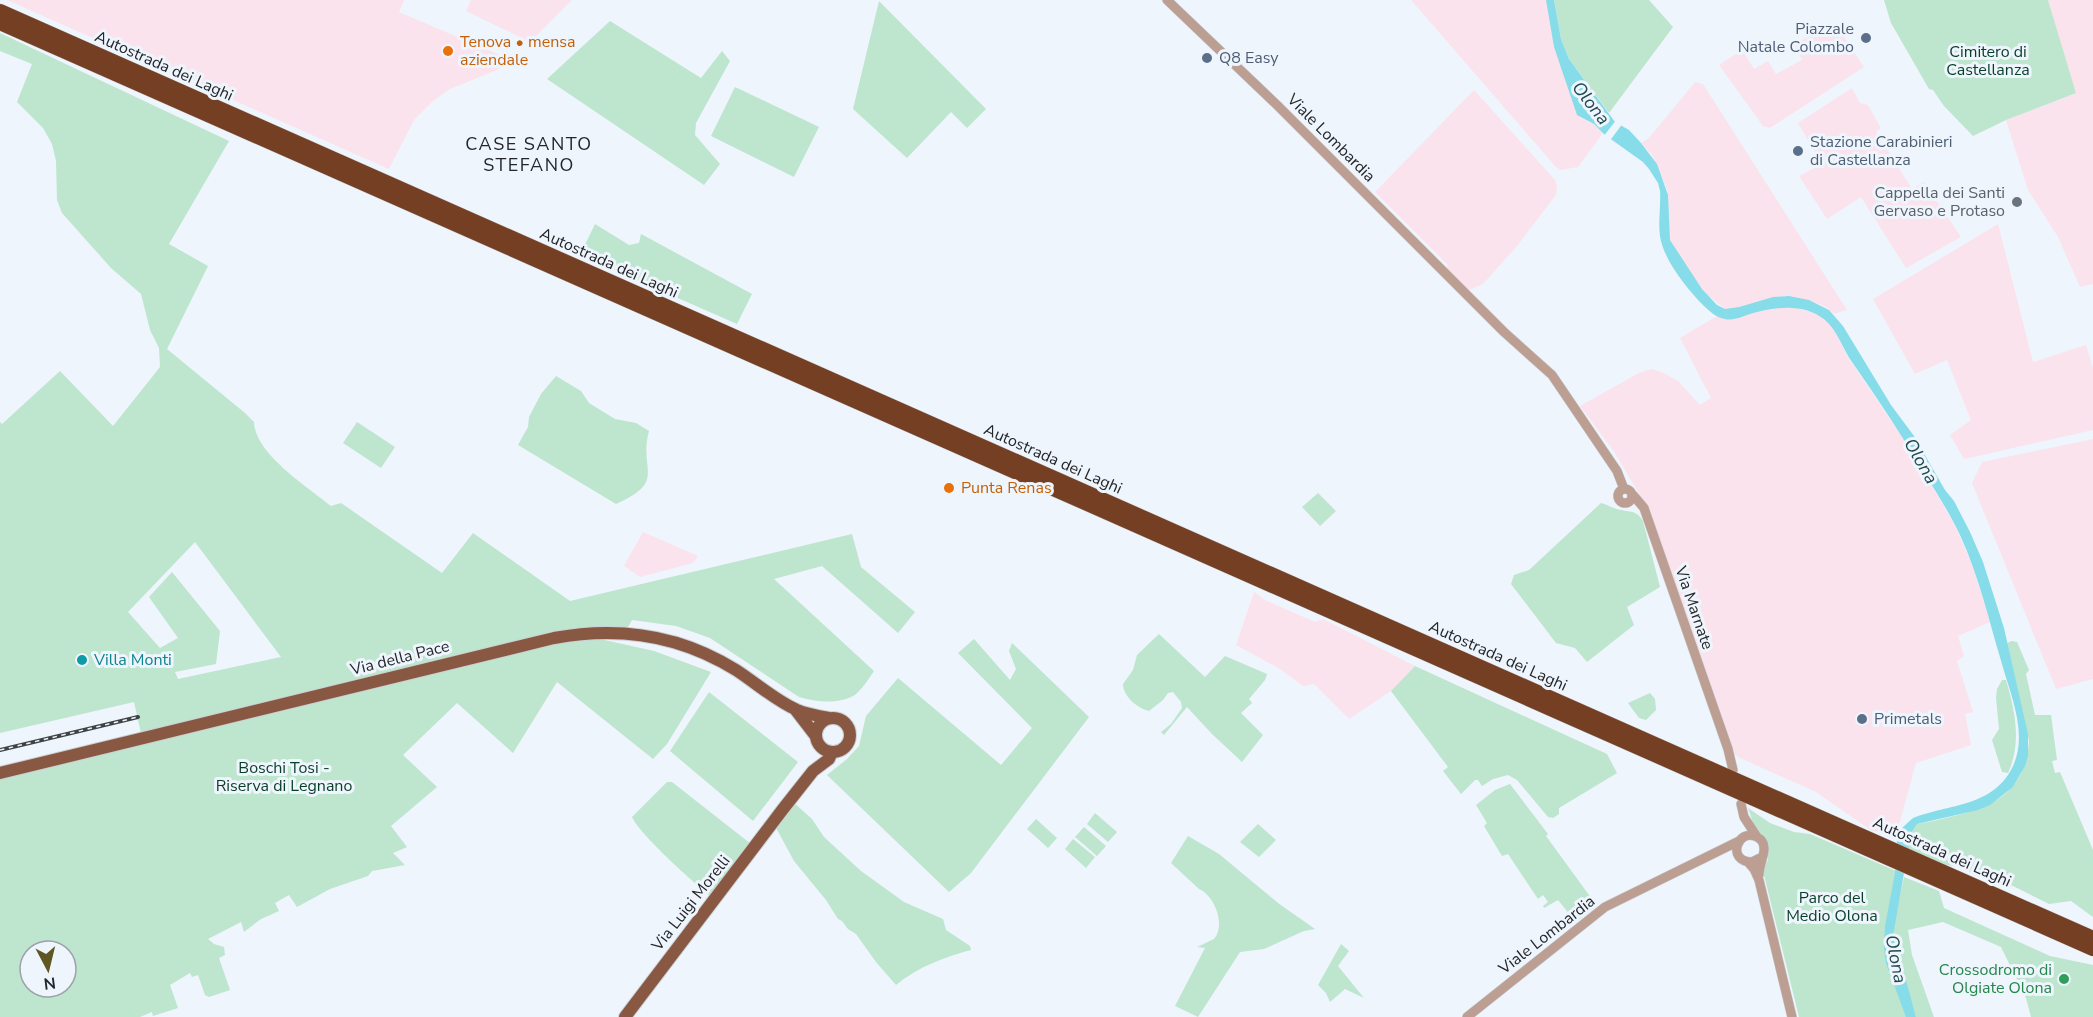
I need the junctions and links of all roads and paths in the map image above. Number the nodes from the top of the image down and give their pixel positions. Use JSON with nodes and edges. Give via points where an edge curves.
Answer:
{"nodes":[{"id":1,"x":1167,"y":0,"type":"edge"},
{"id":2,"x":0,"y":11,"type":"edge"},
{"id":3,"x":0,"y":23,"type":"edge"},
{"id":4,"x":1624,"y":489,"type":"junction"},
{"id":5,"x":1633,"y":495,"type":"junction"},
{"id":6,"x":795,"y":709,"type":"junction"},
{"id":7,"x":829,"y":718,"type":"junction"},
{"id":8,"x":815,"y":735,"type":"junction"},
{"id":9,"x":827,"y":750,"type":"junction"},
{"id":10,"x":1732,"y":770,"type":"dead end"},
{"id":11,"x":0,"y":773,"type":"edge"},
{"id":12,"x":1741,"y":804,"type":"dead end"},
{"id":13,"x":1744,"y":817,"type":"junction"},
{"id":14,"x":1757,"y":837,"type":"junction"},
{"id":15,"x":1739,"y":840,"type":"junction"},
{"id":16,"x":1877,"y":847,"type":"junction"},
{"id":17,"x":1737,"y":853,"type":"junction"},
{"id":18,"x":1714,"y":854,"type":"junction"},
{"id":19,"x":1760,"y":858,"type":"junction"},
{"id":20,"x":1748,"y":862,"type":"junction"},
{"id":21,"x":1913,"y":864,"type":"junction"},
{"id":22,"x":1759,"y":880,"type":"junction"},
{"id":23,"x":2093,"y":938,"type":"edge"},
{"id":24,"x":2093,"y":949,"type":"edge"},
{"id":25,"x":625,"y":1017,"type":"edge"},
{"id":26,"x":1467,"y":1017,"type":"edge"},
{"id":27,"x":1792,"y":1017,"type":"edge"}],
"edges":[{"from":1,"to":4,"type":"street","name":"Viale Lombardia","via":[[1552,375],[1617,471]]},
{"from":2,"to":16,"type":"highway","name":"Autostrada dei Laghi"},
{"from":3,"to":16,"type":"highway","name":"Autostrada dei Laghi"},
{"from":4,"to":5,"type":"street","name":"Via Marnate"},
{"from":4,"to":5,"type":"street","via":[[1618,494],[1621,502],[1629,503]]},
{"from":5,"to":10,"type":"street","name":"Via Marnate","via":[[1644,508]]},
{"from":6,"to":7,"type":"main road","name":"Via della Pace"},
{"from":6,"to":8,"type":"main road","name":"Via della Pace"},
{"from":6,"to":11,"type":"main road","name":"Via della Pace","via":[[723,662],[692,647],[640,634],[585,633]]},
{"from":7,"to":8,"type":"main road","via":[[819,724]]},
{"from":7,"to":9,"type":"main road","via":[[843,720],[851,734],[843,749]]},
{"from":8,"to":9,"type":"main road"},
{"from":9,"to":25,"type":"main road","name":"Via Luigi Morelli","via":[[829,759],[813,771]]},
{"from":12,"to":13,"type":"street"},
{"from":13,"to":14,"type":"street"},
{"from":13,"to":15,"type":"street"},
{"from":14,"to":15,"type":"street"},
{"from":14,"to":19,"type":"street","via":[[1764,846]]},
{"from":15,"to":17,"type":"street"},
{"from":15,"to":18,"type":"street","name":"Viale Lombardia"},
{"from":16,"to":21,"type":"highway","name":"Autostrada dei Laghi"},
{"from":17,"to":18,"type":"street","name":"Viale Lombardia"},
{"from":17,"to":20,"type":"street"},
{"from":18,"to":26,"type":"street","name":"Viale Lombardia","via":[[1605,907]]},
{"from":19,"to":20,"type":"street"},
{"from":19,"to":22,"type":"street"},
{"from":20,"to":22,"type":"street"},
{"from":21,"to":23,"type":"highway","name":"Autostrada dei Laghi"},
{"from":21,"to":24,"type":"highway","name":"Autostrada dei Laghi"},
{"from":22,"to":27,"type":"street"}]}
